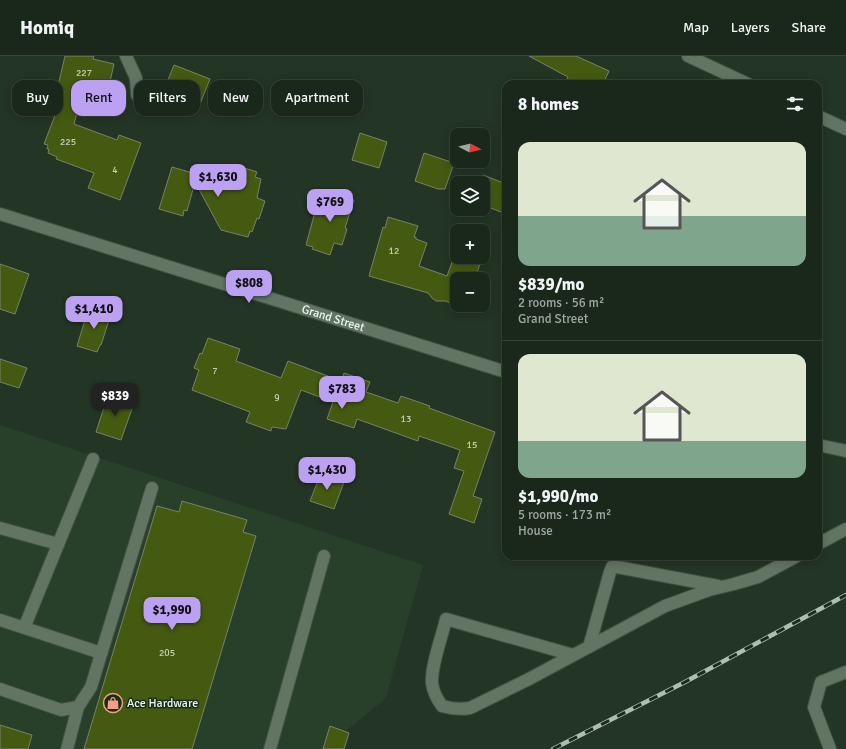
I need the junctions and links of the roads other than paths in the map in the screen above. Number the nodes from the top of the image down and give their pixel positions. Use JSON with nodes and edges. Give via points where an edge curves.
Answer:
{"nodes":[{"id":1,"x":126,"y":56,"type":"edge"},
{"id":2,"x":688,"y":56,"type":"edge"},
{"id":3,"x":136,"y":80,"type":"edge"},
{"id":4,"x":729,"y":80,"type":"edge"},
{"id":5,"x":822,"y":118,"type":"edge"},
{"id":6,"x":846,"y":129,"type":"edge"},
{"id":7,"x":0,"y":214,"type":"edge"},
{"id":8,"x":502,"y":371,"type":"edge"},
{"id":9,"x":822,"y":446,"type":"edge"},
{"id":10,"x":846,"y":451,"type":"edge"},
{"id":11,"x":93,"y":459,"type":"dead end"},
{"id":12,"x":152,"y":488,"type":"dead end"},
{"id":13,"x":0,"y":528,"type":"edge"},
{"id":14,"x":846,"y":529,"type":"edge"},
{"id":15,"x":822,"y":542,"type":"edge"},
{"id":16,"x":58,"y":544,"type":"junction"},
{"id":17,"x":324,"y":556,"type":"dead end"},
{"id":18,"x":790,"y":560,"type":"edge"},
{"id":19,"x":721,"y":586,"type":"junction"},
{"id":20,"x":0,"y":620,"type":"edge"},
{"id":21,"x":24,"y":628,"type":"junction"},
{"id":22,"x":589,"y":647,"type":"junction"},
{"id":23,"x":101,"y":653,"type":"junction"},
{"id":24,"x":573,"y":655,"type":"junction"},
{"id":25,"x":846,"y":672,"type":"edge"},
{"id":26,"x":0,"y":689,"type":"edge"},
{"id":27,"x":78,"y":707,"type":"junction"},
{"id":28,"x":67,"y":749,"type":"edge"},
{"id":29,"x":270,"y":749,"type":"edge"},
{"id":30,"x":830,"y":749,"type":"edge"}],
"edges":[{"from":1,"to":3,"type":"street"},
{"from":2,"to":4,"type":"street"},
{"from":5,"to":6,"type":"street"},
{"from":7,"to":8,"type":"street","name":"Grand Street"},
{"from":9,"to":10,"type":"street"},
{"from":11,"to":16,"type":"street"},
{"from":12,"to":23,"type":"street"},
{"from":13,"to":16,"type":"street"},
{"from":14,"to":15,"type":"street"},
{"from":16,"to":21,"type":"street"},
{"from":17,"to":29,"type":"street"},
{"from":18,"to":19,"type":"street","via":[[758,577]]},
{"from":19,"to":22,"type":"street","via":[[665,606]]},
{"from":19,"to":22,"type":"street","via":[[612,567]]},
{"from":20,"to":21,"type":"street"},
{"from":21,"to":23,"type":"street"},
{"from":22,"to":24,"type":"street"},
{"from":23,"to":27,"type":"street","via":[[91,686]]},
{"from":24,"to":24,"type":"street","via":[[485,701],[461,710],[442,706],[432,684],[446,619]]},
{"from":25,"to":30,"type":"street","via":[[821,682],[814,707]]},
{"from":26,"to":27,"type":"street","via":[[61,710]]},
{"from":27,"to":28,"type":"street"}]}
